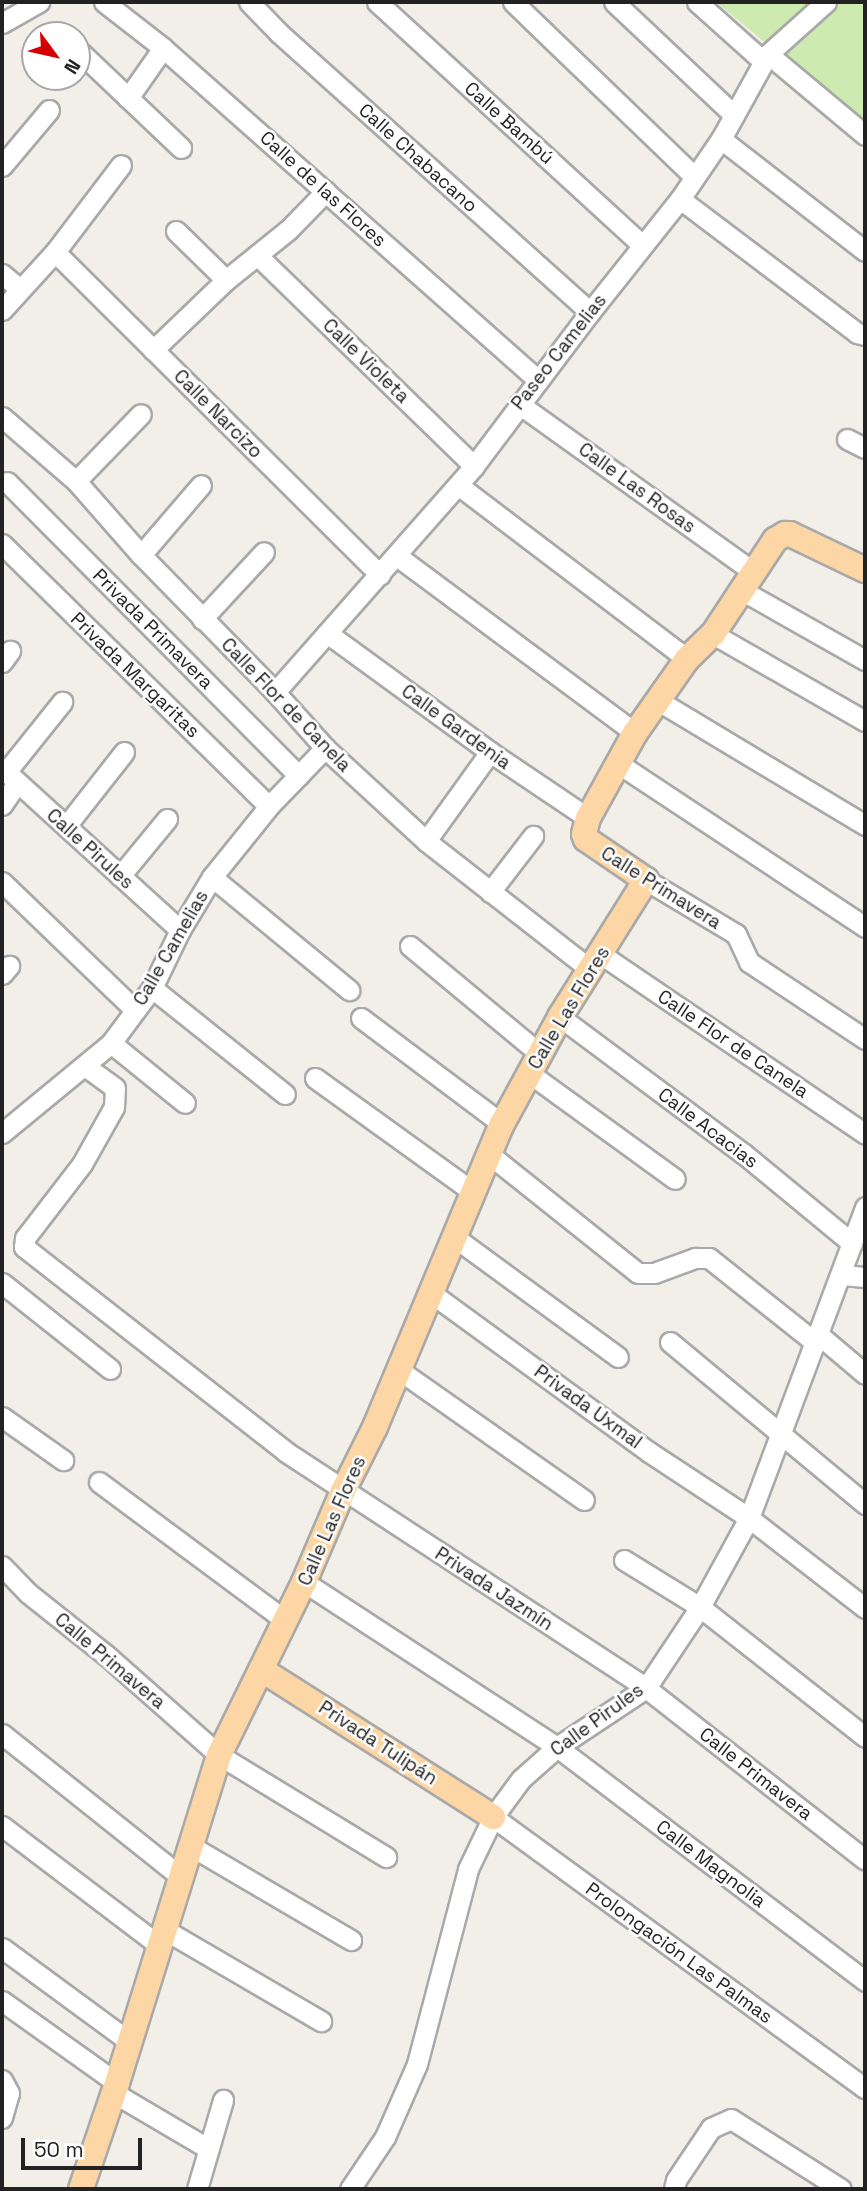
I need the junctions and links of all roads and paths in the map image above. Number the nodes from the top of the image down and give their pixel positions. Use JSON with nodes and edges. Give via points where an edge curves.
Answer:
{"nodes":[{"id":1,"x":39,"y":2,"type":"edge"},
{"id":2,"x":104,"y":2,"type":"edge"},
{"id":3,"x":249,"y":2,"type":"edge"},
{"id":4,"x":377,"y":2,"type":"edge"},
{"id":5,"x":513,"y":2,"type":"edge"},
{"id":6,"x":614,"y":2,"type":"edge"},
{"id":7,"x":697,"y":2,"type":"edge"},
{"id":8,"x":826,"y":2,"type":"edge"},
{"id":9,"x":2,"y":23,"type":"edge"},
{"id":10,"x":163,"y":48,"type":"junction"},
{"id":11,"x":765,"y":58,"type":"junction"},
{"id":12,"x":91,"y":63,"type":"edge"},
{"id":13,"x":128,"y":98,"type":"junction"},
{"id":14,"x":49,"y":110,"type":"dead end"},
{"id":15,"x":734,"y":114,"type":"junction"},
{"id":16,"x":865,"y":135,"type":"edge"},
{"id":17,"x":721,"y":139,"type":"junction"},
{"id":18,"x":181,"y":148,"type":"dead end"},
{"id":19,"x":121,"y":165,"type":"dead end"},
{"id":20,"x":2,"y":166,"type":"edge"},
{"id":21,"x":694,"y":176,"type":"junction"},
{"id":22,"x":326,"y":191,"type":"junction"},
{"id":23,"x":680,"y":200,"type":"junction"},
{"id":24,"x":176,"y":231,"type":"dead end"},
{"id":25,"x":642,"y":245,"type":"junction"},
{"id":26,"x":865,"y":251,"type":"edge"},
{"id":27,"x":55,"y":252,"type":"junction"},
{"id":28,"x":257,"y":255,"type":"junction"},
{"id":29,"x":2,"y":274,"type":"edge"},
{"id":30,"x":226,"y":280,"type":"junction"},
{"id":31,"x":20,"y":289,"type":"junction"},
{"id":32,"x":2,"y":310,"type":"edge"},
{"id":33,"x":590,"y":312,"type":"junction"},
{"id":34,"x":865,"y":335,"type":"edge"},
{"id":35,"x":153,"y":350,"type":"junction"},
{"id":36,"x":538,"y":380,"type":"junction"},
{"id":37,"x":519,"y":404,"type":"junction"},
{"id":38,"x":141,"y":414,"type":"dead end"},
{"id":39,"x":2,"y":417,"type":"edge"},
{"id":40,"x":847,"y":439,"type":"dead end"},
{"id":41,"x":865,"y":448,"type":"edge"},
{"id":42,"x":474,"y":466,"type":"junction"},
{"id":43,"x":76,"y":481,"type":"junction"},
{"id":44,"x":6,"y":482,"type":"dead end"},
{"id":45,"x":201,"y":485,"type":"dead end"},
{"id":46,"x":458,"y":485,"type":"junction"},
{"id":47,"x":2,"y":544,"type":"edge"},
{"id":48,"x":264,"y":552,"type":"dead end"},
{"id":49,"x":141,"y":555,"type":"junction"},
{"id":50,"x":397,"y":556,"type":"junction"},
{"id":51,"x":865,"y":570,"type":"edge"},
{"id":52,"x":380,"y":575,"type":"junction"},
{"id":53,"x":748,"y":582,"type":"junction"},
{"id":54,"x":202,"y":618,"type":"junction"},
{"id":55,"x":327,"y":633,"type":"junction"},
{"id":56,"x":713,"y":634,"type":"junction"},
{"id":57,"x":687,"y":659,"type":"junction"},
{"id":58,"x":865,"y":660,"type":"edge"},
{"id":59,"x":275,"y":692,"type":"junction"},
{"id":60,"x":657,"y":700,"type":"junction"},
{"id":61,"x":62,"y":702,"type":"dead end"},
{"id":62,"x":865,"y":721,"type":"edge"},
{"id":63,"x":635,"y":733,"type":"junction"},
{"id":64,"x":325,"y":748,"type":"junction"},
{"id":65,"x":124,"y":752,"type":"dead end"},
{"id":66,"x":490,"y":752,"type":"junction"},
{"id":67,"x":616,"y":762,"type":"junction"},
{"id":68,"x":9,"y":774,"type":"edge"},
{"id":69,"x":299,"y":776,"type":"junction"},
{"id":70,"x":2,"y":805,"type":"edge"},
{"id":71,"x":269,"y":806,"type":"junction"},
{"id":72,"x":167,"y":819,"type":"dead end"},
{"id":73,"x":865,"y":825,"type":"edge"},
{"id":74,"x":65,"y":826,"type":"junction"},
{"id":75,"x":587,"y":828,"type":"junction"},
{"id":76,"x":533,"y":836,"type":"dead end"},
{"id":77,"x":426,"y":841,"type":"junction"},
{"id":78,"x":120,"y":876,"type":"junction"},
{"id":79,"x":212,"y":877,"type":"junction"},
{"id":80,"x":646,"y":880,"type":"junction"},
{"id":81,"x":2,"y":882,"type":"edge"},
{"id":82,"x":490,"y":892,"type":"junction"},
{"id":83,"x":865,"y":927,"type":"edge"},
{"id":84,"x":180,"y":930,"type":"junction"},
{"id":85,"x":410,"y":946,"type":"dead end"},
{"id":86,"x":596,"y":963,"type":"junction"},
{"id":87,"x":152,"y":988,"type":"junction"},
{"id":88,"x":349,"y":990,"type":"dead end"},
{"id":89,"x":135,"y":1010,"type":"junction"},
{"id":90,"x":560,"y":1017,"type":"junction"},
{"id":91,"x":361,"y":1018,"type":"dead end"},
{"id":92,"x":865,"y":1039,"type":"edge"},
{"id":93,"x":111,"y":1043,"type":"junction"},
{"id":94,"x":535,"y":1063,"type":"junction"},
{"id":95,"x":85,"y":1066,"type":"junction"},
{"id":96,"x":315,"y":1079,"type":"dead end"},
{"id":97,"x":285,"y":1094,"type":"dead end"},
{"id":98,"x":185,"y":1103,"type":"dead end"},
{"id":99,"x":502,"y":1124,"type":"junction"},
{"id":100,"x":2,"y":1133,"type":"edge"},
{"id":101,"x":865,"y":1134,"type":"edge"},
{"id":102,"x":490,"y":1155,"type":"junction"},
{"id":103,"x":675,"y":1179,"type":"dead end"},
{"id":104,"x":473,"y":1192,"type":"junction"},
{"id":105,"x":865,"y":1207,"type":"edge"},
{"id":106,"x":454,"y":1237,"type":"junction"},
{"id":107,"x":852,"y":1243,"type":"junction"},
{"id":108,"x":842,"y":1275,"type":"junction"},
{"id":109,"x":865,"y":1277,"type":"edge"},
{"id":110,"x":2,"y":1283,"type":"edge"},
{"id":111,"x":430,"y":1293,"type":"junction"},
{"id":112,"x":818,"y":1339,"type":"junction"},
{"id":113,"x":670,"y":1342,"type":"dead end"},
{"id":114,"x":618,"y":1357,"type":"dead end"},
{"id":115,"x":110,"y":1369,"type":"dead end"},
{"id":116,"x":399,"y":1370,"type":"junction"},
{"id":117,"x":865,"y":1374,"type":"edge"},
{"id":118,"x":2,"y":1417,"type":"edge"},
{"id":119,"x":782,"y":1435,"type":"junction"},
{"id":120,"x":63,"y":1460,"type":"dead end"},
{"id":121,"x":99,"y":1482,"type":"dead end"},
{"id":122,"x":343,"y":1491,"type":"junction"},
{"id":123,"x":584,"y":1500,"type":"dead end"},
{"id":124,"x":865,"y":1504,"type":"edge"},
{"id":125,"x":749,"y":1518,"type":"junction"},
{"id":126,"x":624,"y":1560,"type":"dead end"},
{"id":127,"x":2,"y":1566,"type":"edge"},
{"id":128,"x":304,"y":1583,"type":"junction"},
{"id":129,"x":700,"y":1606,"type":"junction"},
{"id":130,"x":865,"y":1608,"type":"edge"},
{"id":131,"x":286,"y":1620,"type":"junction"},
{"id":132,"x":262,"y":1670,"type":"junction"},
{"id":133,"x":646,"y":1688,"type":"junction"},
{"id":134,"x":2,"y":1734,"type":"edge"},
{"id":135,"x":865,"y":1737,"type":"edge"},
{"id":136,"x":557,"y":1747,"type":"junction"},
{"id":137,"x":219,"y":1755,"type":"junction"},
{"id":138,"x":493,"y":1817,"type":"junction"},
{"id":139,"x":2,"y":1826,"type":"edge"},
{"id":140,"x":189,"y":1845,"type":"junction"},
{"id":141,"x":386,"y":1857,"type":"dead end"},
{"id":142,"x":865,"y":1860,"type":"edge"},
{"id":143,"x":180,"y":1876,"type":"junction"},
{"id":144,"x":163,"y":1938,"type":"junction"},
{"id":145,"x":351,"y":1940,"type":"dead end"},
{"id":146,"x":2,"y":1948,"type":"edge"},
{"id":147,"x":865,"y":1980,"type":"edge"},
{"id":148,"x":2,"y":2001,"type":"edge"},
{"id":149,"x":321,"y":2021,"type":"dead end"},
{"id":150,"x":130,"y":2042,"type":"junction"},
{"id":151,"x":2,"y":2080,"type":"edge"},
{"id":152,"x":116,"y":2088,"type":"junction"},
{"id":153,"x":865,"y":2088,"type":"edge"},
{"id":154,"x":223,"y":2101,"type":"dead end"},
{"id":155,"x":2,"y":2118,"type":"edge"},
{"id":156,"x":209,"y":2149,"type":"junction"},
{"id":157,"x":80,"y":2189,"type":"edge"},
{"id":158,"x":197,"y":2189,"type":"edge"},
{"id":159,"x":349,"y":2189,"type":"edge"},
{"id":160,"x":674,"y":2189,"type":"edge"},
{"id":161,"x":841,"y":2189,"type":"edge"}],
"edges":[{"from":1,"to":9,"type":"street"},
{"from":2,"to":10,"type":"street","name":"Calle de las Flores"},
{"from":3,"to":33,"type":"street","name":"Calle Chabacano"},
{"from":4,"to":25,"type":"street","name":"Calle Bambú"},
{"from":5,"to":21,"type":"street"},
{"from":6,"to":15,"type":"street"},
{"from":7,"to":11,"type":"street"},
{"from":8,"to":11,"type":"street","name":"Paseo Camelias"},
{"from":10,"to":13,"type":"street"},
{"from":10,"to":22,"type":"street","name":"Calle de las Flores"},
{"from":11,"to":15,"type":"street","name":"Paseo Camelias"},
{"from":11,"to":16,"type":"street"},
{"from":12,"to":13,"type":"street"},
{"from":13,"to":18,"type":"street"},
{"from":14,"to":20,"type":"street"},
{"from":15,"to":17,"type":"street","name":"Paseo Camelias"},
{"from":17,"to":21,"type":"street","name":"Paseo Camelias"},
{"from":17,"to":26,"type":"street"},
{"from":19,"to":27,"type":"street"},
{"from":21,"to":23,"type":"street","name":"Paseo Camelias"},
{"from":22,"to":28,"type":"street"},
{"from":22,"to":36,"type":"street","name":"Calle de las Flores"},
{"from":23,"to":25,"type":"street","name":"Paseo Camelias"},
{"from":23,"to":34,"type":"street"},
{"from":24,"to":30,"type":"street"},
{"from":25,"to":33,"type":"street","name":"Paseo Camelias"},
{"from":27,"to":31,"type":"street"},
{"from":27,"to":35,"type":"street","name":"Calle Narcizo"},
{"from":28,"to":30,"type":"street"},
{"from":28,"to":42,"type":"street","name":"Calle Violeta"},
{"from":29,"to":31,"type":"street"},
{"from":30,"to":35,"type":"street"},
{"from":31,"to":32,"type":"street"},
{"from":33,"to":36,"type":"street","name":"Paseo Camelias"},
{"from":35,"to":52,"type":"street","name":"Calle Narcizo"},
{"from":36,"to":37,"type":"street","name":"Paseo Camelias"},
{"from":37,"to":42,"type":"street","name":"Paseo Camelias"},
{"from":37,"to":53,"type":"street","name":"Calle Las Rosas"},
{"from":38,"to":43,"type":"street"},
{"from":39,"to":43,"type":"street","name":"Calle Flor de Canela"},
{"from":40,"to":41,"type":"street"},
{"from":42,"to":46,"type":"street","name":"Paseo Camelias"},
{"from":43,"to":49,"type":"street","name":"Calle Flor de Canela"},
{"from":44,"to":69,"type":"street","name":"Privada Primavera"},
{"from":45,"to":49,"type":"street"},
{"from":46,"to":50,"type":"street","name":"Paseo Camelias"},
{"from":46,"to":57,"type":"street"},
{"from":47,"to":71,"type":"street","name":"Privada Margaritas"},
{"from":48,"to":54,"type":"street"},
{"from":49,"to":54,"type":"street","name":"Calle Flor de Canela"},
{"from":50,"to":52,"type":"street","name":"Paseo Camelias"},
{"from":50,"to":63,"type":"street"},
{"from":51,"to":53,"type":"main road","via":[[785,534],[775,540]]},
{"from":52,"to":55,"type":"street","name":"Paseo Camelias"},
{"from":53,"to":56,"type":"main road"},
{"from":53,"to":58,"type":"street","name":"Calle Las Rosas"},
{"from":54,"to":59,"type":"street","name":"Calle Flor de Canela"},
{"from":55,"to":59,"type":"street","name":"Paseo Camelias"},
{"from":55,"to":66,"type":"street","name":"Calle Gardenia"},
{"from":56,"to":57,"type":"main road"},
{"from":56,"to":62,"type":"street"},
{"from":57,"to":60,"type":"main road"},
{"from":59,"to":64,"type":"street","name":"Calle Flor de Canela"},
{"from":60,"to":63,"type":"main road"},
{"from":60,"to":73,"type":"street"},
{"from":61,"to":68,"type":"street"},
{"from":63,"to":67,"type":"main road"},
{"from":64,"to":69,"type":"street","name":"Calle Camelias"},
{"from":64,"to":77,"type":"street","name":"Calle Flor de Canela"},
{"from":65,"to":74,"type":"street"},
{"from":66,"to":75,"type":"street","name":"Calle Gardenia"},
{"from":66,"to":77,"type":"street"},
{"from":67,"to":75,"type":"main road"},
{"from":67,"to":83,"type":"street"},
{"from":68,"to":70,"type":"street"},
{"from":68,"to":74,"type":"street","name":"Calle Pirules"},
{"from":69,"to":71,"type":"street","name":"Calle Camelias"},
{"from":71,"to":79,"type":"street","name":"Calle Camelias"},
{"from":72,"to":78,"type":"street"},
{"from":74,"to":78,"type":"street","name":"Calle Pirules"},
{"from":75,"to":80,"type":"main road","name":"Calle Primavera"},
{"from":76,"to":82,"type":"street"},
{"from":77,"to":82,"type":"street","name":"Calle Flor de Canela"},
{"from":78,"to":84,"type":"street","name":"Calle Pirules"},
{"from":79,"to":84,"type":"street","name":"Calle Camelias"},
{"from":79,"to":88,"type":"street"},
{"from":80,"to":86,"type":"main road","name":"Calle Las Flores"},
{"from":80,"to":92,"type":"street","name":"Calle Primavera","via":[[736,934],[751,964]]},
{"from":81,"to":89,"type":"street"},
{"from":82,"to":86,"type":"street","name":"Calle Flor de Canela"},
{"from":84,"to":87,"type":"street","name":"Calle Camelias"},
{"from":85,"to":94,"type":"street"},
{"from":86,"to":90,"type":"main road","name":"Calle Las Flores"},
{"from":86,"to":101,"type":"street","name":"Calle Flor de Canela"},
{"from":87,"to":89,"type":"street","name":"Calle Camelias"},
{"from":87,"to":97,"type":"street"},
{"from":89,"to":93,"type":"street","name":"Calle Camelias"},
{"from":90,"to":94,"type":"main road","name":"Calle Las Flores"},
{"from":90,"to":107,"type":"street","name":"Calle Acacias","via":[[744,1154]]},
{"from":91,"to":99,"type":"street"},
{"from":93,"to":95,"type":"street","name":"Calle Camelias"},
{"from":93,"to":98,"type":"street"},
{"from":94,"to":99,"type":"main road","name":"Calle Las Flores"},
{"from":94,"to":103,"type":"street"},
{"from":95,"to":100,"type":"street","name":"Calle Camelias"},
{"from":95,"to":122,"type":"street","name":"Privada Jazmín","via":[[115,1088],[114,1107],[82,1164],[24,1238],[24,1247]]},
{"from":96,"to":104,"type":"street"},
{"from":99,"to":102,"type":"main road","name":"Calle Las Flores"},
{"from":102,"to":104,"type":"main road","name":"Calle Las Flores"},
{"from":102,"to":112,"type":"street","via":[[638,1273],[709,1258]]},
{"from":104,"to":106,"type":"main road","name":"Calle Las Flores"},
{"from":105,"to":107,"type":"street","name":"Calle Pirules"},
{"from":106,"to":111,"type":"main road","name":"Calle Las Flores"},
{"from":106,"to":114,"type":"street"},
{"from":107,"to":108,"type":"street","name":"Calle Pirules"},
{"from":108,"to":109,"type":"street"},
{"from":108,"to":112,"type":"street","name":"Calle Pirules"},
{"from":110,"to":115,"type":"street"},
{"from":111,"to":116,"type":"main road","name":"Calle Las Flores"},
{"from":111,"to":125,"type":"street","name":"Privada Uxmal","via":[[649,1452]]},
{"from":112,"to":117,"type":"street"},
{"from":112,"to":119,"type":"street","name":"Calle Pirules"},
{"from":113,"to":119,"type":"street"},
{"from":116,"to":122,"type":"main road","name":"Calle Las Flores"},
{"from":116,"to":123,"type":"street"},
{"from":118,"to":120,"type":"street"},
{"from":119,"to":124,"type":"street"},
{"from":119,"to":125,"type":"street","name":"Calle Pirules"},
{"from":121,"to":131,"type":"street"},
{"from":122,"to":128,"type":"main road","name":"Calle Las Flores"},
{"from":122,"to":133,"type":"street","name":"Privada Jazmín"},
{"from":125,"to":129,"type":"street","name":"Calle Pirules"},
{"from":125,"to":130,"type":"street","name":"Privada Uxmal"},
{"from":126,"to":129,"type":"street"},
{"from":127,"to":137,"type":"street","name":"Calle Primavera"},
{"from":128,"to":131,"type":"main road","name":"Calle Las Flores"},
{"from":128,"to":136,"type":"street","name":"Calle Magnolia"},
{"from":129,"to":133,"type":"street","name":"Calle Pirules"},
{"from":129,"to":135,"type":"street"},
{"from":131,"to":132,"type":"main road","name":"Calle Las Flores"},
{"from":132,"to":137,"type":"main road","name":"Calle Las Flores"},
{"from":132,"to":138,"type":"main road","name":"Privada Tulipán"},
{"from":133,"to":136,"type":"street","name":"Calle Pirules"},
{"from":133,"to":142,"type":"street","name":"Calle Primavera"},
{"from":134,"to":143,"type":"street"},
{"from":136,"to":138,"type":"street","name":"Calle Pirules","via":[[521,1779]]},
{"from":136,"to":147,"type":"street","name":"Calle Magnolia"},
{"from":137,"to":140,"type":"main road","name":"Calle Las Flores"},
{"from":137,"to":141,"type":"street","name":"Calle Primavera"},
{"from":138,"to":153,"type":"street","name":"Prolongación Las Palmas"},
{"from":138,"to":159,"type":"street","name":"Calle Pirules","via":[[468,1869],[417,2064],[385,2137]]},
{"from":139,"to":144,"type":"street"},
{"from":140,"to":143,"type":"main road","name":"Calle Las Flores"},
{"from":140,"to":145,"type":"street"},
{"from":143,"to":144,"type":"main road","name":"Calle Las Flores"},
{"from":144,"to":149,"type":"street"},
{"from":144,"to":150,"type":"main road","name":"Calle Las Flores"},
{"from":146,"to":150,"type":"street"},
{"from":148,"to":152,"type":"street"},
{"from":150,"to":152,"type":"main road","name":"Calle Las Flores"},
{"from":151,"to":155,"type":"street","via":[[9,2093]]},
{"from":152,"to":156,"type":"street"},
{"from":152,"to":157,"type":"main road","name":"Calle Las Flores"},
{"from":154,"to":156,"type":"street"},
{"from":156,"to":158,"type":"street"},
{"from":160,"to":161,"type":"street","via":[[711,2128],[723,2120],[737,2121]]}]}
